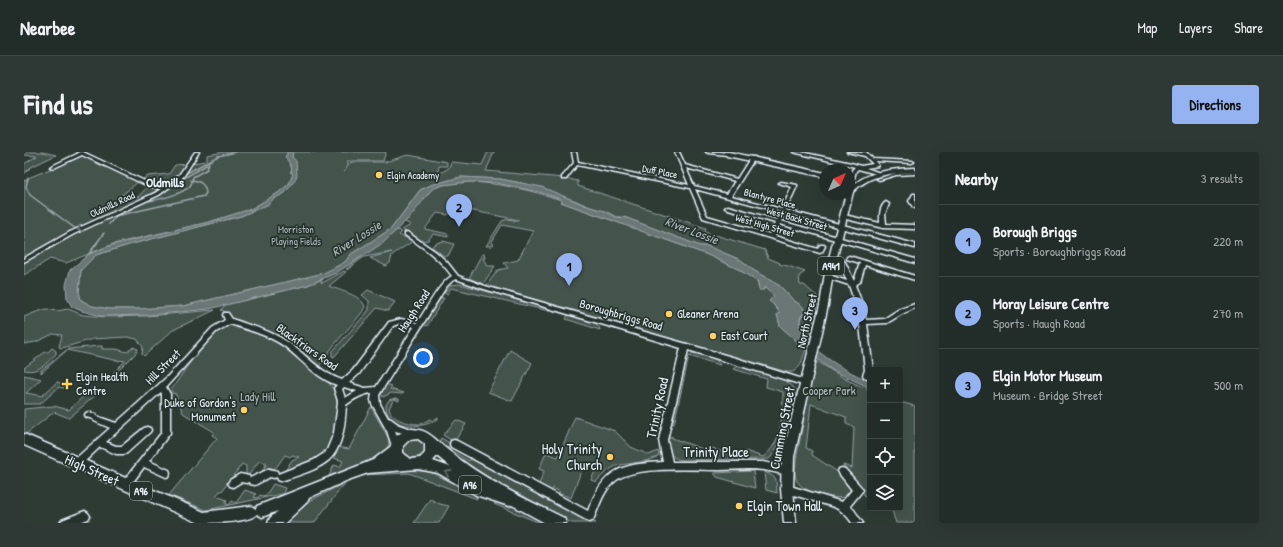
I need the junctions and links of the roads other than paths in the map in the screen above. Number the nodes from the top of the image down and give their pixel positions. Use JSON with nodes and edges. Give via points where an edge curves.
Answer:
{"nodes":[{"id":1,"x":197,"y":152,"type":"edge"},
{"id":2,"x":574,"y":152,"type":"edge"},
{"id":3,"x":677,"y":152,"type":"edge"},
{"id":4,"x":708,"y":152,"type":"edge"},
{"id":5,"x":795,"y":152,"type":"edge"},
{"id":6,"x":849,"y":152,"type":"edge"},
{"id":7,"x":81,"y":153,"type":"edge"},
{"id":8,"x":727,"y":153,"type":"edge"},
{"id":9,"x":866,"y":154,"type":"edge"},
{"id":10,"x":753,"y":158,"type":"junction"},
{"id":11,"x":872,"y":160,"type":"junction"},
{"id":12,"x":912,"y":162,"type":"dead end"},
{"id":13,"x":576,"y":163,"type":"junction"},
{"id":14,"x":684,"y":166,"type":"junction"},
{"id":15,"x":52,"y":167,"type":"dead end"},
{"id":16,"x":859,"y":167,"type":"junction"},
{"id":17,"x":855,"y":169,"type":"edge"},
{"id":18,"x":915,"y":171,"type":"edge"},
{"id":19,"x":819,"y":173,"type":"edge"},
{"id":20,"x":878,"y":177,"type":"junction"},
{"id":21,"x":564,"y":178,"type":"dead end"},
{"id":22,"x":738,"y":180,"type":"junction"},
{"id":23,"x":855,"y":181,"type":"edge"},
{"id":24,"x":858,"y":182,"type":"junction"},
{"id":25,"x":780,"y":183,"type":"dead end"},
{"id":26,"x":693,"y":187,"type":"junction"},
{"id":27,"x":166,"y":188,"type":"junction"},
{"id":28,"x":915,"y":195,"type":"edge"},
{"id":29,"x":728,"y":196,"type":"junction"},
{"id":30,"x":886,"y":204,"type":"dead end"},
{"id":31,"x":915,"y":206,"type":"edge"},
{"id":32,"x":728,"y":208,"type":"dead end"},
{"id":33,"x":785,"y":211,"type":"junction"},
{"id":34,"x":844,"y":217,"type":"junction"},
{"id":35,"x":778,"y":223,"type":"junction"},
{"id":36,"x":882,"y":226,"type":"junction"},
{"id":37,"x":841,"y":227,"type":"junction"},
{"id":38,"x":915,"y":227,"type":"edge"},
{"id":39,"x":407,"y":234,"type":"dead end"},
{"id":40,"x":772,"y":236,"type":"junction"},
{"id":41,"x":838,"y":239,"type":"junction"},
{"id":42,"x":915,"y":246,"type":"edge"},
{"id":43,"x":821,"y":248,"type":"dead end"},
{"id":44,"x":849,"y":258,"type":"dead end"},
{"id":45,"x":24,"y":260,"type":"edge"},
{"id":46,"x":842,"y":262,"type":"dead end"},
{"id":47,"x":915,"y":262,"type":"edge"},
{"id":48,"x":863,"y":263,"type":"junction"},
{"id":49,"x":456,"y":277,"type":"junction"},
{"id":50,"x":829,"y":277,"type":"junction"},
{"id":51,"x":915,"y":278,"type":"edge"},
{"id":52,"x":852,"y":284,"type":"junction"},
{"id":53,"x":915,"y":306,"type":"edge"},
{"id":54,"x":227,"y":318,"type":"joint"},
{"id":55,"x":864,"y":322,"type":"junction"},
{"id":56,"x":419,"y":326,"type":"junction"},
{"id":57,"x":685,"y":346,"type":"junction"},
{"id":58,"x":810,"y":363,"type":"joint"},
{"id":59,"x":869,"y":367,"type":"edge"},
{"id":60,"x":342,"y":383,"type":"junction"},
{"id":61,"x":806,"y":383,"type":"junction"},
{"id":62,"x":162,"y":386,"type":"junction"},
{"id":63,"x":378,"y":390,"type":"junction"},
{"id":64,"x":365,"y":391,"type":"junction"},
{"id":65,"x":343,"y":403,"type":"junction"},
{"id":66,"x":93,"y":417,"type":"dead end"},
{"id":67,"x":385,"y":419,"type":"junction"},
{"id":68,"x":117,"y":427,"type":"junction"},
{"id":69,"x":147,"y":430,"type":"dead end"},
{"id":70,"x":415,"y":433,"type":"junction"},
{"id":71,"x":24,"y":440,"type":"edge"},
{"id":72,"x":99,"y":443,"type":"junction"},
{"id":73,"x":454,"y":444,"type":"dead end"},
{"id":74,"x":432,"y":445,"type":"junction"},
{"id":75,"x":396,"y":448,"type":"junction"},
{"id":76,"x":77,"y":463,"type":"junction"},
{"id":77,"x":144,"y":463,"type":"junction"},
{"id":78,"x":414,"y":464,"type":"junction"},
{"id":79,"x":668,"y":466,"type":"junction"},
{"id":80,"x":369,"y":468,"type":"junction"},
{"id":81,"x":787,"y":471,"type":"junction"},
{"id":82,"x":842,"y":472,"type":"dead end"},
{"id":83,"x":166,"y":473,"type":"dead end"},
{"id":84,"x":130,"y":479,"type":"dead end"},
{"id":85,"x":233,"y":483,"type":"dead end"},
{"id":86,"x":787,"y":489,"type":"junction"},
{"id":87,"x":310,"y":492,"type":"junction"},
{"id":88,"x":522,"y":504,"type":"junction"},
{"id":89,"x":844,"y":507,"type":"junction"},
{"id":90,"x":257,"y":511,"type":"junction"},
{"id":91,"x":85,"y":516,"type":"dead end"},
{"id":92,"x":210,"y":520,"type":"edge"},
{"id":93,"x":66,"y":523,"type":"edge"},
{"id":94,"x":237,"y":523,"type":"edge"},
{"id":95,"x":270,"y":523,"type":"edge"},
{"id":96,"x":275,"y":523,"type":"edge"},
{"id":97,"x":559,"y":523,"type":"edge"},
{"id":98,"x":790,"y":523,"type":"edge"},
{"id":99,"x":858,"y":523,"type":"edge"}],
"edges":[{"from":1,"to":27,"type":"street","name":"Oldmills Road","via":[[181,176]]},
{"from":2,"to":13,"type":"street"},
{"from":3,"to":14,"type":"street"},
{"from":4,"to":8,"type":"street"},
{"from":5,"to":16,"type":"street"},
{"from":6,"to":9,"type":"street"},
{"from":7,"to":15,"type":"street"},
{"from":7,"to":27,"type":"street","via":[[150,185]]},
{"from":8,"to":10,"type":"main road"},
{"from":9,"to":11,"type":"street"},
{"from":10,"to":19,"type":"main road"},
{"from":10,"to":22,"type":"street"},
{"from":11,"to":12,"type":"street"},
{"from":11,"to":16,"type":"street","via":[[875,166]]},
{"from":13,"to":21,"type":"street"},
{"from":13,"to":26,"type":"street","name":"Duff Place"},
{"from":14,"to":22,"type":"street"},
{"from":14,"to":26,"type":"street"},
{"from":16,"to":17,"type":"street"},
{"from":16,"to":20,"type":"street"},
{"from":18,"to":20,"type":"main road"},
{"from":20,"to":24,"type":"main road"},
{"from":22,"to":29,"type":"street"},
{"from":23,"to":24,"type":"main road"},
{"from":24,"to":34,"type":"main road","name":"North Street","number":"A941","via":[[850,192]]},
{"from":25,"to":33,"type":"street","via":[[795,186]]},
{"from":26,"to":29,"type":"street","name":"Blantyre Place"},
{"from":26,"to":40,"type":"street","name":"West High Street","via":[[705,217]]},
{"from":27,"to":45,"type":"street","name":"Oldmills Road","one_way":true,"via":[[72,233]]},
{"from":28,"to":31,"type":"street","via":[[912,201]]},
{"from":29,"to":33,"type":"street","name":"Blantyre Place"},
{"from":30,"to":36,"type":"street","via":[[882,214]]},
{"from":32,"to":35,"type":"street","name":"West Back Street"},
{"from":33,"to":35,"type":"street"},
{"from":33,"to":37,"type":"street","name":"Blantyre Place"},
{"from":34,"to":36,"type":"street"},
{"from":34,"to":37,"type":"main road","name":"North Street","number":"A941"},
{"from":35,"to":40,"type":"street"},
{"from":35,"to":41,"type":"street","name":"West Back Street"},
{"from":36,"to":38,"type":"street"},
{"from":37,"to":41,"type":"main road","name":"North Street","number":"A941"},
{"from":37,"to":42,"type":"street","name":"Blantyre Place"},
{"from":39,"to":49,"type":"street","via":[[446,263]]},
{"from":40,"to":43,"type":"street","name":"West High Street"},
{"from":41,"to":47,"type":"street","name":"West Back Street"},
{"from":41,"to":50,"type":"main road","name":"North Street","number":"A941"},
{"from":44,"to":48,"type":"street"},
{"from":46,"to":52,"type":"street"},
{"from":48,"to":51,"type":"street"},
{"from":48,"to":52,"type":"street","via":[[857,282]]},
{"from":49,"to":56,"type":"street","name":"Haugh Road","via":[[444,286]]},
{"from":49,"to":57,"type":"street","name":"Boroughbriggs Road"},
{"from":50,"to":52,"type":"street"},
{"from":50,"to":58,"type":"main road","name":"North Street","number":"A941"},
{"from":52,"to":55,"type":"street"},
{"from":53,"to":55,"type":"street","via":[[885,321]]},
{"from":54,"to":60,"type":"street","name":"Blackfriars Road","via":[[279,340],[320,372]]},
{"from":54,"to":62,"type":"street","name":"Hill Street"},
{"from":55,"to":59,"type":"street"},
{"from":56,"to":60,"type":"street","via":[[401,321],[391,324],[356,372]]},
{"from":56,"to":63,"type":"street","name":"Haugh Road"},
{"from":57,"to":61,"type":"street","name":"Boroughbriggs Road"},
{"from":57,"to":79,"type":"street","name":"Trinity Road","via":[[663,440]]},
{"from":58,"to":61,"type":"main road","name":"Cumming Street","number":"A941"},
{"from":60,"to":64,"type":"street","name":"Blackfriars Road"},
{"from":60,"to":65,"type":"street","via":[[338,390]]},
{"from":61,"to":81,"type":"main road","name":"Cumming Street","number":"A941"},
{"from":62,"to":68,"type":"street","name":"Hill Street"},
{"from":62,"to":77,"type":"street","via":[[166,394],[166,431]]},
{"from":63,"to":64,"type":"street","name":"Blackfriars Road"},
{"from":63,"to":67,"type":"street","via":[[374,399]]},
{"from":64,"to":65,"type":"street"},
{"from":65,"to":85,"type":"street","via":[[335,441],[329,454],[322,460],[277,476],[269,473],[255,481],[240,478]]},
{"from":66,"to":68,"type":"street"},
{"from":67,"to":70,"type":"street","via":[[396,428]]},
{"from":67,"to":75,"type":"street"},
{"from":68,"to":72,"type":"street","name":"Hill Street"},
{"from":69,"to":72,"type":"street","via":[[124,450],[116,450]]},
{"from":70,"to":74,"type":"highway","number":"A96","via":[[426,436]]},
{"from":70,"to":75,"type":"highway","number":"A96","via":[[401,438]]},
{"from":71,"to":76,"type":"highway","name":"High Street","number":"A96"},
{"from":72,"to":76,"type":"street","name":"Hill Street"},
{"from":73,"to":79,"type":"street","via":[[590,517],[600,492],[614,476],[632,468]]},
{"from":74,"to":78,"type":"highway","via":[[428,458]]},
{"from":74,"to":88,"type":"highway","number":"A96","via":[[460,468]]},
{"from":75,"to":78,"type":"highway","via":[[399,459]]},
{"from":75,"to":80,"type":"highway","number":"A96","via":[[390,456]]},
{"from":76,"to":92,"type":"highway","name":"High Street","number":"A96"},
{"from":77,"to":83,"type":"street"},
{"from":77,"to":84,"type":"street"},
{"from":78,"to":80,"type":"highway","number":"A96"},
{"from":88,"to":78,"type":"highway","number":"A96","one_way":true,"via":[[486,492],[440,468]]},
{"from":79,"to":81,"type":"street","name":"Trinity Place","via":[[763,466]]},
{"from":80,"to":87,"type":"highway","number":"A96"},
{"from":81,"to":86,"type":"main road","name":"Cumming Street","number":"A941"},
{"from":82,"to":89,"type":"street","via":[[858,490]]},
{"from":86,"to":89,"type":"street"},
{"from":86,"to":98,"type":"main road","name":"Cumming Street","number":"A941"},
{"from":87,"to":90,"type":"highway","number":"A96"},
{"from":87,"to":96,"type":"highway","number":"A96"},
{"from":88,"to":97,"type":"highway","number":"A96"},
{"from":89,"to":99,"type":"street"},
{"from":90,"to":92,"type":"highway","name":"High Street","number":"A96"},
{"from":90,"to":94,"type":"highway","number":"A96","via":[[242,517]]},
{"from":90,"to":95,"type":"highway","via":[[269,516]]},
{"from":91,"to":93,"type":"street"}]}
